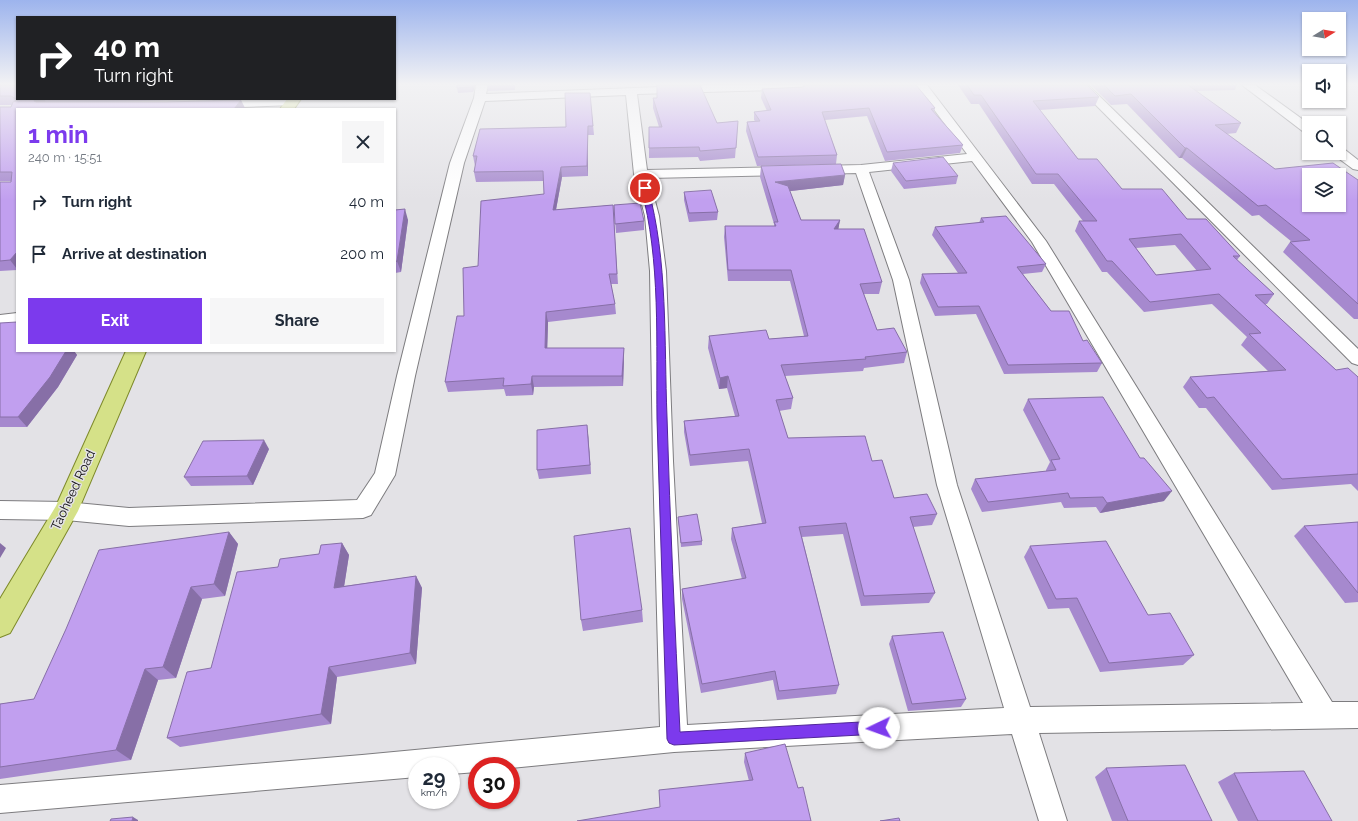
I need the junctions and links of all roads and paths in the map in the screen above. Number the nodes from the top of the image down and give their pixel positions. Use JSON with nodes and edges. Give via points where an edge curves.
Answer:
{"nodes":[{"id":1,"x":470,"y":123,"type":"edge"},
{"id":2,"x":635,"y":123,"type":"edge"},
{"id":3,"x":949,"y":123,"type":"edge"},
{"id":4,"x":1120,"y":123,"type":"edge"},
{"id":5,"x":974,"y":157,"type":"junction"},
{"id":6,"x":1346,"y":157,"type":"edge"},
{"id":7,"x":1358,"y":166,"type":"edge"},
{"id":8,"x":861,"y":169,"type":"junction"},
{"id":9,"x":641,"y":174,"type":"junction"},
{"id":10,"x":16,"y":318,"type":"edge"},
{"id":11,"x":0,"y":320,"type":"edge"},
{"id":12,"x":136,"y":352,"type":"edge"},
{"id":13,"x":1358,"y":359,"type":"edge"},
{"id":14,"x":0,"y":510,"type":"edge"},
{"id":15,"x":66,"y":511,"type":"junction"},
{"id":16,"x":0,"y":624,"type":"edge"},
{"id":17,"x":1358,"y":715,"type":"edge"},
{"id":18,"x":1325,"y":716,"type":"junction"},
{"id":19,"x":1021,"y":720,"type":"junction"},
{"id":20,"x":674,"y":739,"type":"junction"},
{"id":21,"x":0,"y":799,"type":"edge"},
{"id":22,"x":1053,"y":821,"type":"edge"}],
"edges":[{"from":1,"to":15,"type":"street","via":[[457,163],[384,476],[362,509],[129,517]]},
{"from":2,"to":9,"type":"street"},
{"from":3,"to":5,"type":"street"},
{"from":4,"to":13,"type":"street"},
{"from":5,"to":8,"type":"street"},
{"from":5,"to":18,"type":"street","via":[[1039,241]]},
{"from":6,"to":7,"type":"street"},
{"from":8,"to":9,"type":"street"},
{"from":8,"to":19,"type":"street","via":[[901,280],[947,485]]},
{"from":9,"to":20,"type":"street","via":[[652,216],[658,272]]},
{"from":10,"to":11,"type":"street"},
{"from":12,"to":15,"type":"main road","name":"Taoheed Road"},
{"from":14,"to":15,"type":"street"},
{"from":15,"to":16,"type":"main road","name":"Taoheed Road"},
{"from":17,"to":18,"type":"street"},
{"from":18,"to":19,"type":"street"},
{"from":19,"to":20,"type":"street"},
{"from":19,"to":22,"type":"street"},
{"from":20,"to":21,"type":"street","via":[[362,769]]}]}
